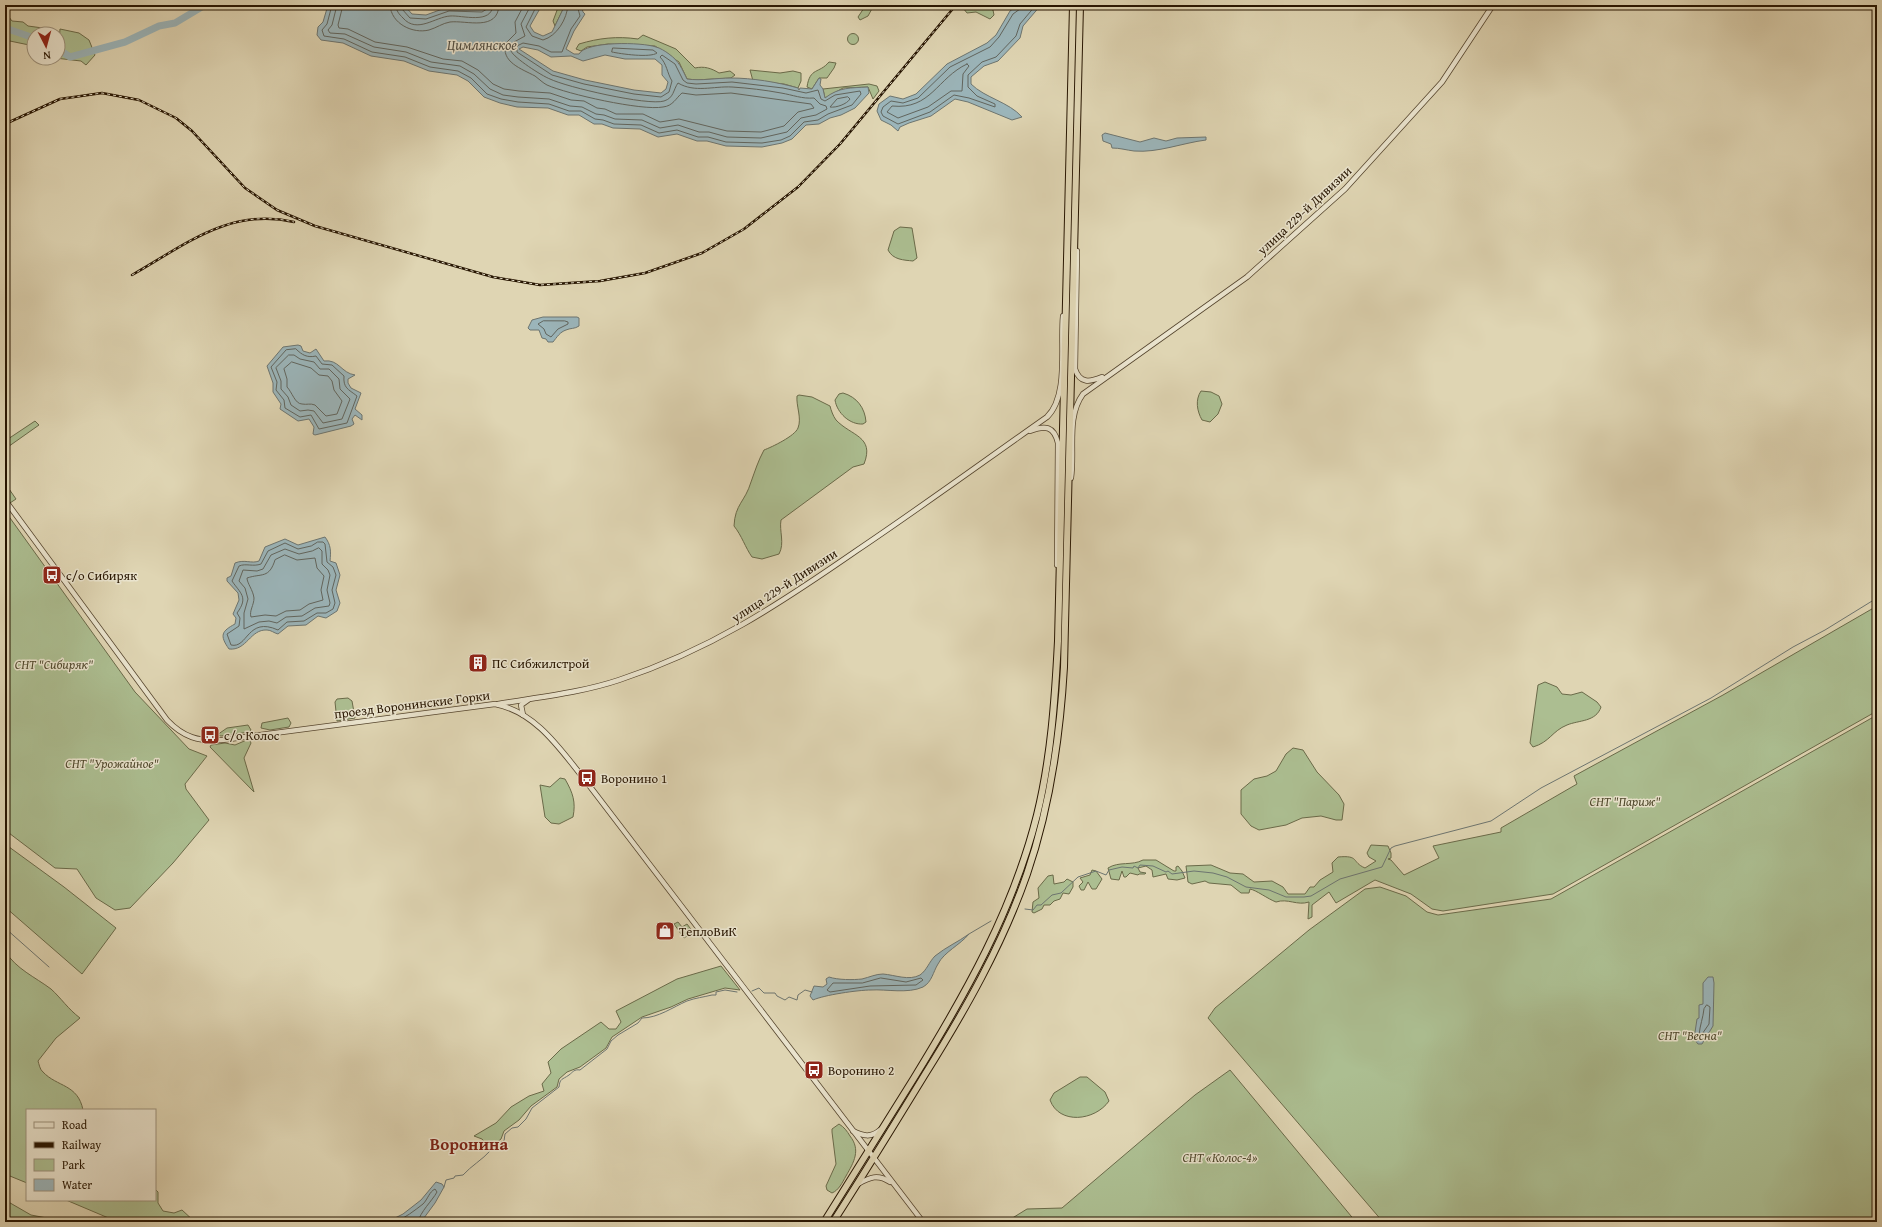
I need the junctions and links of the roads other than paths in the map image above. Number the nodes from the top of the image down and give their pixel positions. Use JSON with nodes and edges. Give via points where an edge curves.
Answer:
{"nodes":[{"id":1,"x":1073,"y":5,"type":"edge"},
{"id":2,"x":1080,"y":5,"type":"edge"},
{"id":3,"x":1492,"y":5,"type":"edge"},
{"id":4,"x":1075,"y":223,"type":"junction"},
{"id":5,"x":1066,"y":294,"type":"junction"},
{"id":6,"x":1108,"y":375,"type":"junction"},
{"id":7,"x":1021,"y":435,"type":"junction"},
{"id":8,"x":1068,"y":494,"type":"junction"},
{"id":9,"x":5,"y":500,"type":"edge"},
{"id":10,"x":1059,"y":597,"type":"junction"},
{"id":11,"x":533,"y":698,"type":"junction"},
{"id":12,"x":495,"y":704,"type":"junction"},
{"id":13,"x":513,"y":709,"type":"junction"},
{"id":14,"x":523,"y":715,"type":"junction"},
{"id":15,"x":884,"y":1126,"type":"junction"},
{"id":16,"x":852,"y":1131,"type":"junction"},
{"id":17,"x":868,"y":1153,"type":"junction"},
{"id":18,"x":873,"y":1159,"type":"junction"},
{"id":19,"x":857,"y":1185,"type":"junction"},
{"id":20,"x":894,"y":1185,"type":"junction"},
{"id":21,"x":824,"y":1222,"type":"edge"},
{"id":22,"x":833,"y":1222,"type":"edge"},
{"id":23,"x":923,"y":1222,"type":"edge"}],
"edges":[{"from":1,"to":5,"type":"highway"},
{"from":2,"to":4,"type":"highway"},
{"from":3,"to":6,"type":"street","name":"улица 229-й Дивизии","via":[[1442,82],[1345,189],[1247,277]]},
{"from":4,"to":6,"type":"street","via":[[1075,369],[1079,378],[1085,381]]},
{"from":4,"to":8,"type":"highway"},
{"from":5,"to":7,"type":"street","via":[[1062,327],[1061,384],[1056,404],[1047,417]]},
{"from":5,"to":10,"type":"highway"},
{"from":6,"to":8,"type":"street","name":"улица 229-й Дивизии","via":[[1083,394],[1076,408]]},
{"from":7,"to":10,"type":"street","via":[[1045,426],[1052,430],[1057,438],[1059,450],[1056,549]]},
{"from":7,"to":11,"type":"street","name":"улица 229-й Дивизии","via":[[784,601],[737,629],[699,649],[619,680]]},
{"from":8,"to":18,"type":"highway","via":[[1061,705],[1052,777],[1039,837],[1012,914],[981,980]]},
{"from":9,"to":12,"type":"street","name":"проезд Воронинские Горки","via":[[167,720],[181,733],[190,737],[202,741],[222,740]]},
{"from":10,"to":15,"type":"highway","via":[[1051,734],[1041,797],[1022,866],[1002,919],[975,976]]},
{"from":11,"to":12,"type":"street"},
{"from":11,"to":13,"type":"street","via":[[518,703]]},
{"from":11,"to":14,"type":"street","via":[[523,703]]},
{"from":12,"to":13,"type":"street","name":"проезд Воронинские Горки"},
{"from":13,"to":14,"type":"street","name":"проезд Воронинские Горки"},
{"from":14,"to":16,"type":"street","name":"проезд Воронинские Горки","via":[[554,741]]},
{"from":15,"to":16,"type":"street","via":[[870,1136]]},
{"from":15,"to":17,"type":"highway"},
{"from":16,"to":17,"type":"street","name":"проезд Воронинские Горки"},
{"from":17,"to":18,"type":"street","name":"проезд Воронинские Горки"},
{"from":17,"to":21,"type":"highway"},
{"from":18,"to":19,"type":"highway"},
{"from":18,"to":20,"type":"street"},
{"from":19,"to":20,"type":"street","via":[[870,1178],[880,1177]]},
{"from":19,"to":22,"type":"highway"},
{"from":20,"to":23,"type":"street"}]}
